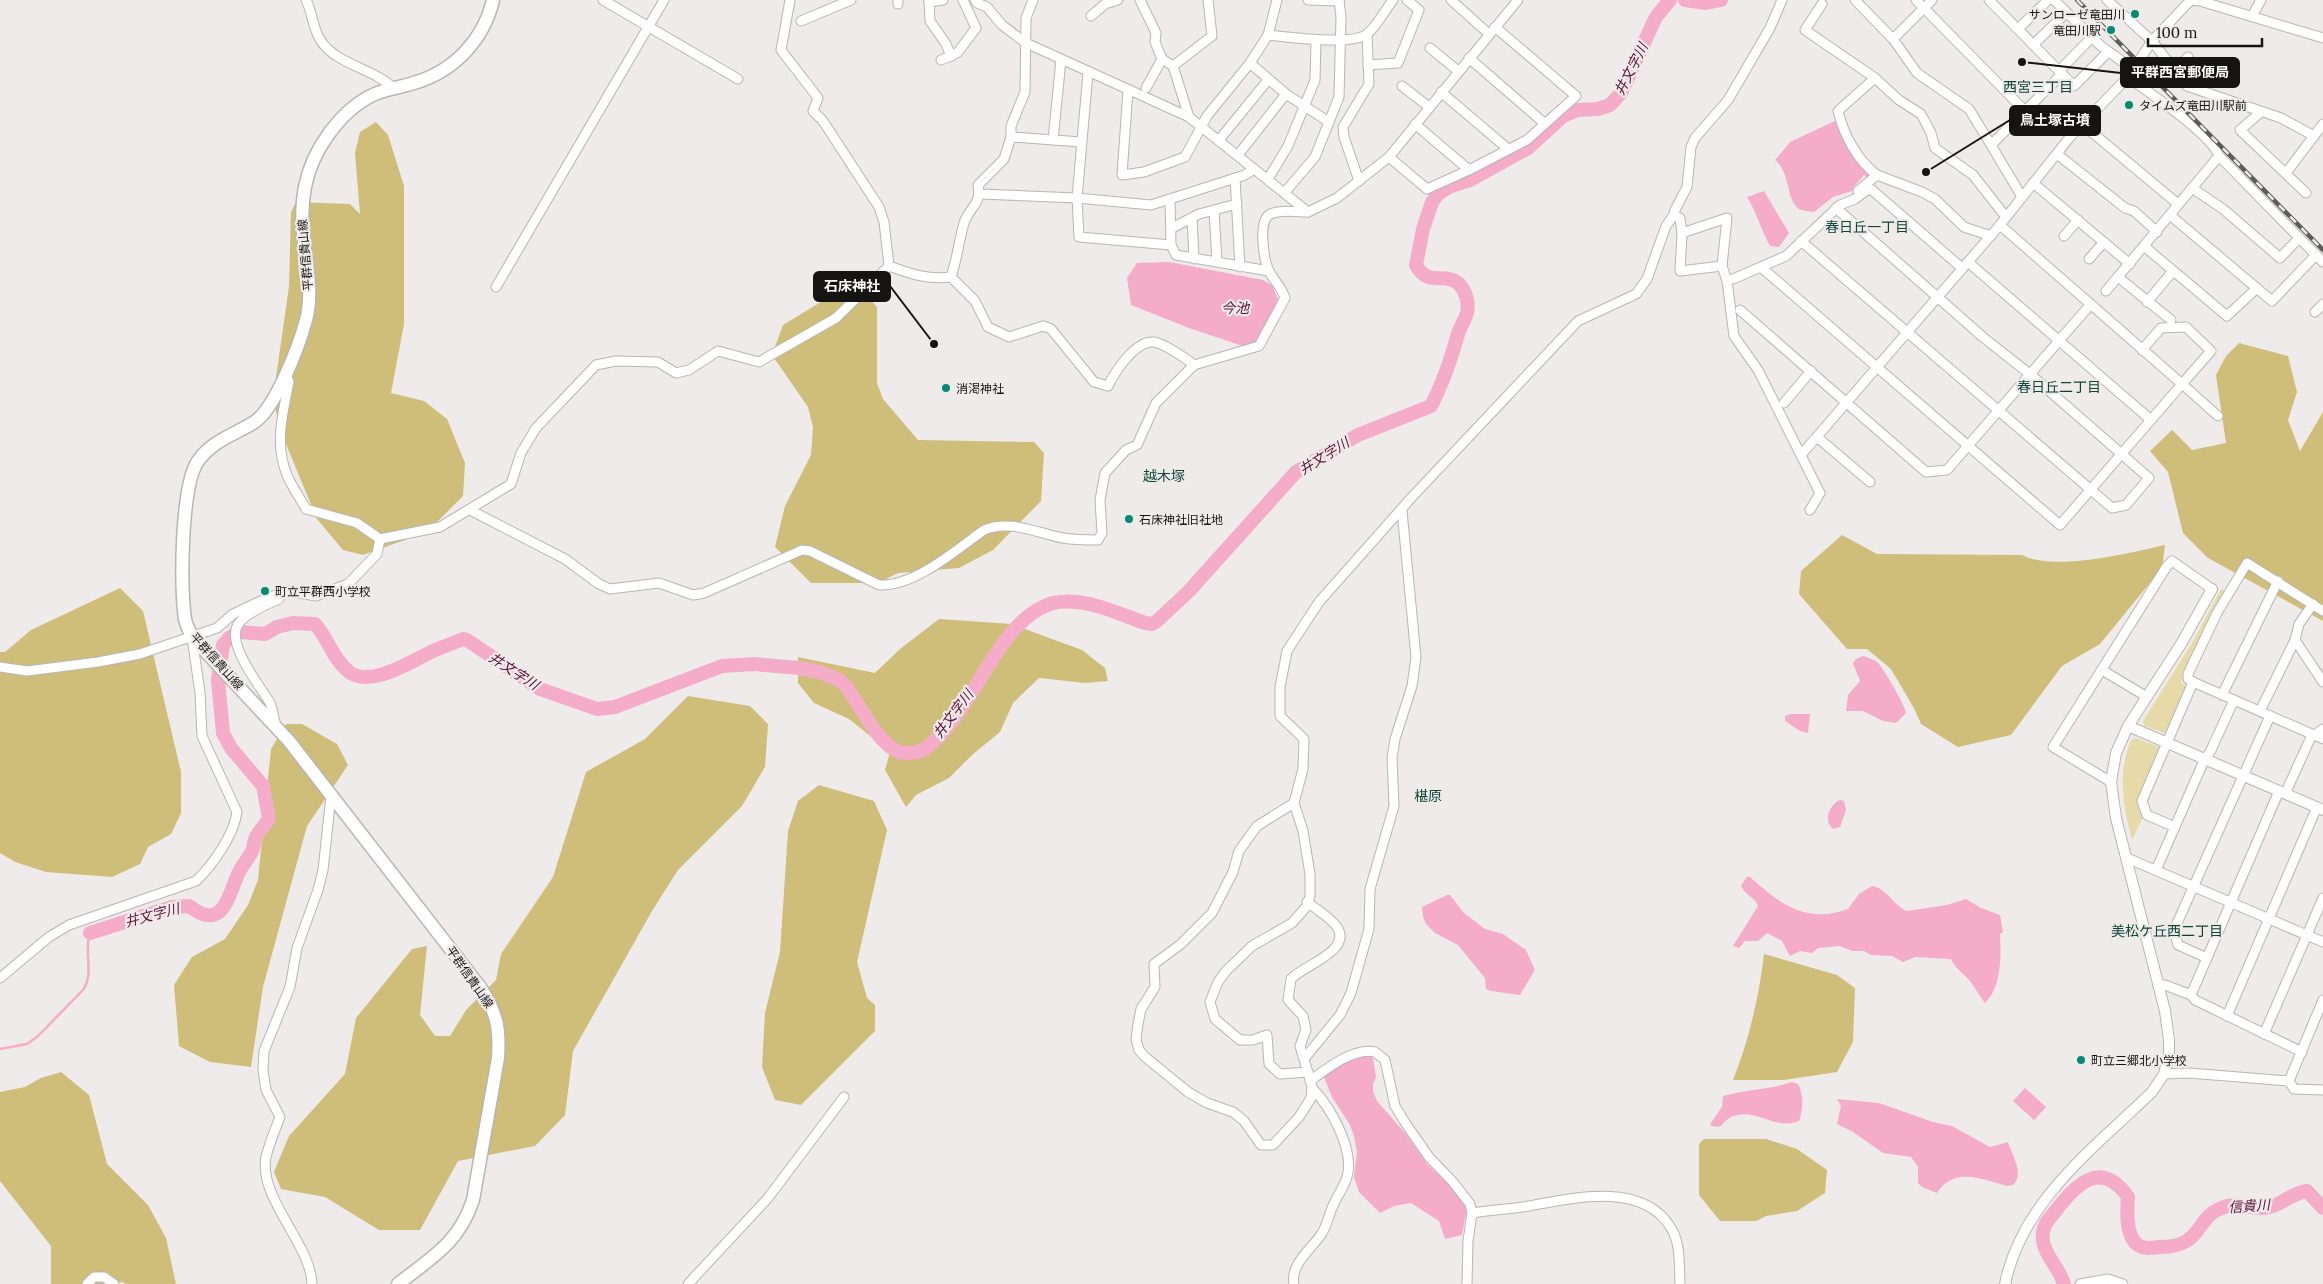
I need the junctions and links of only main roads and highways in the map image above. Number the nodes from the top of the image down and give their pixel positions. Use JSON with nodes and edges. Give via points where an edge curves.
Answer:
{"nodes":[{"id":1,"x":493,"y":0,"type":"edge"},
{"id":2,"x":398,"y":1284,"type":"edge"}],
"edges":[{"from":1,"to":2,"type":"main road","name":"平群信貴山線","via":[[486,24],[460,58],[442,72],[374,95],[339,121],[318,150],[309,169],[302,199],[309,276],[307,318],[295,354],[268,409],[254,422],[214,444],[198,462],[188,496],[182,550],[185,622],[192,637],[276,726],[492,1005],[499,1030],[498,1058],[468,1216],[446,1246]]}]}
